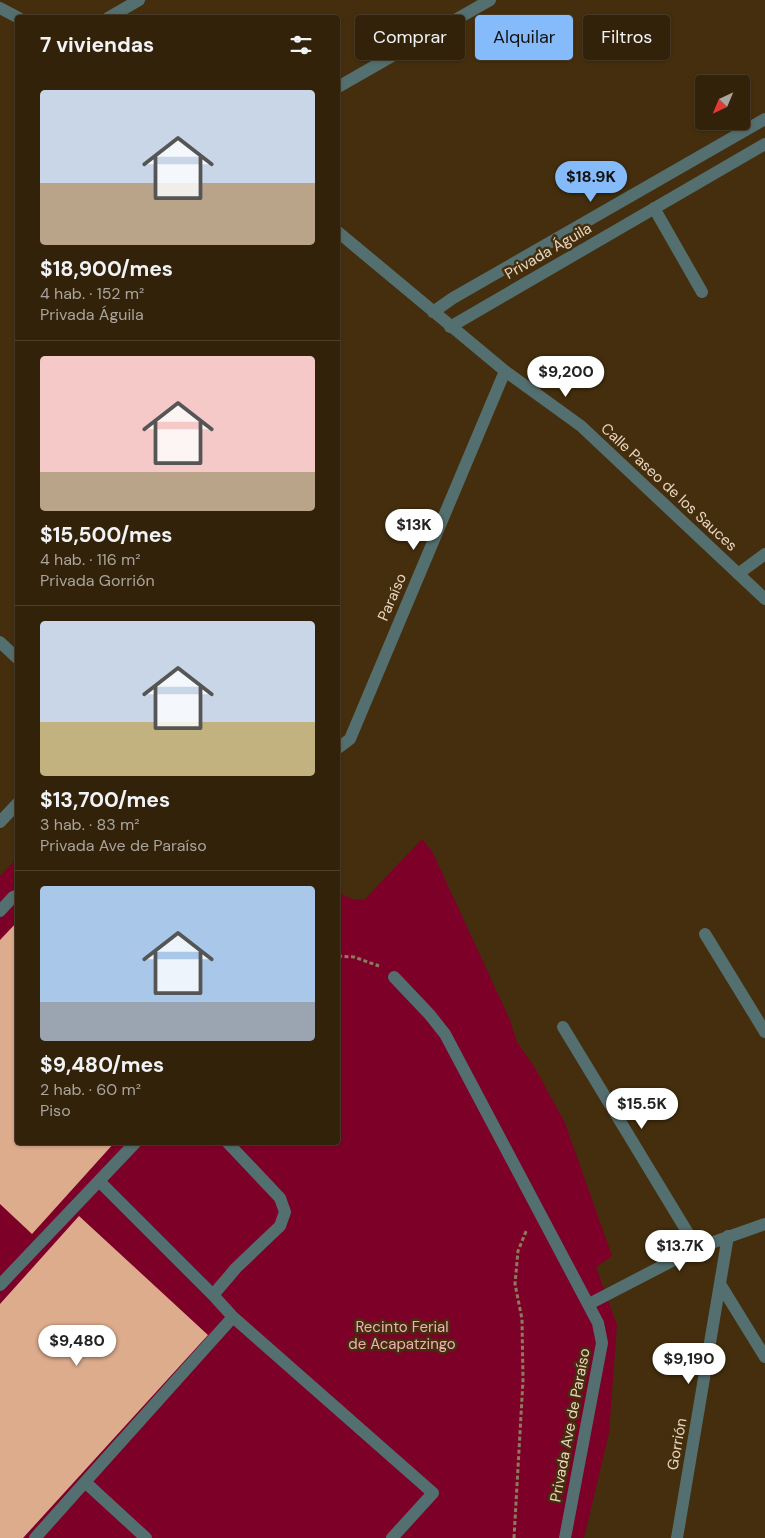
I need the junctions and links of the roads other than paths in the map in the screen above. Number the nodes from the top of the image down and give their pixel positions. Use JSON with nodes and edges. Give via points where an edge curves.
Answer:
{"nodes":[{"id":1,"x":138,"y":0,"type":"edge"},
{"id":2,"x":490,"y":0,"type":"edge"},
{"id":3,"x":0,"y":8,"type":"edge"},
{"id":4,"x":113,"y":15,"type":"edge"},
{"id":5,"x":15,"y":16,"type":"edge"},
{"id":6,"x":340,"y":86,"type":"edge"},
{"id":7,"x":765,"y":119,"type":"edge"},
{"id":8,"x":765,"y":144,"type":"edge"},
{"id":9,"x":654,"y":208,"type":"junction"},
{"id":10,"x":340,"y":234,"type":"edge"},
{"id":11,"x":702,"y":292,"type":"dead end"},
{"id":12,"x":433,"y":312,"type":"junction"},
{"id":13,"x":450,"y":327,"type":"junction"},
{"id":14,"x":505,"y":371,"type":"junction"},
{"id":15,"x":765,"y":554,"type":"edge"},
{"id":16,"x":738,"y":574,"type":"junction"},
{"id":17,"x":765,"y":599,"type":"edge"},
{"id":18,"x":0,"y":642,"type":"edge"},
{"id":19,"x":15,"y":656,"type":"edge"},
{"id":20,"x":340,"y":746,"type":"edge"},
{"id":21,"x":15,"y":805,"type":"edge"},
{"id":22,"x":0,"y":822,"type":"edge"},
{"id":23,"x":15,"y":896,"type":"edge"},
{"id":24,"x":0,"y":911,"type":"edge"},
{"id":25,"x":705,"y":934,"type":"dead end"},
{"id":26,"x":394,"y":977,"type":"road end"},
{"id":27,"x":563,"y":1027,"type":"dead end"},
{"id":28,"x":765,"y":1032,"type":"edge"},
{"id":29,"x":133,"y":1145,"type":"edge"},
{"id":30,"x":230,"y":1145,"type":"edge"},
{"id":31,"x":99,"y":1181,"type":"junction"},
{"id":32,"x":765,"y":1224,"type":"edge"},
{"id":33,"x":728,"y":1236,"type":"junction"},
{"id":34,"x":698,"y":1248,"type":"junction"},
{"id":35,"x":720,"y":1284,"type":"junction"},
{"id":36,"x":0,"y":1285,"type":"edge"},
{"id":37,"x":213,"y":1294,"type":"junction"},
{"id":38,"x":589,"y":1304,"type":"junction"},
{"id":39,"x":233,"y":1318,"type":"junction"},
{"id":40,"x":765,"y":1357,"type":"edge"},
{"id":41,"x":86,"y":1482,"type":"junction"},
{"id":42,"x":34,"y":1538,"type":"edge"},
{"id":43,"x":146,"y":1538,"type":"edge"},
{"id":44,"x":392,"y":1538,"type":"edge"},
{"id":45,"x":565,"y":1538,"type":"edge"},
{"id":46,"x":677,"y":1538,"type":"edge"}],
"edges":[{"from":1,"to":4,"type":"street"},
{"from":2,"to":6,"type":"street"},
{"from":3,"to":5,"type":"street"},
{"from":7,"to":12,"type":"street"},
{"from":8,"to":9,"type":"street","name":"Privada Águila"},
{"from":9,"to":11,"type":"street"},
{"from":9,"to":13,"type":"street","name":"Privada Águila"},
{"from":10,"to":12,"type":"street","name":"Calle Paseo de los Sauces"},
{"from":12,"to":13,"type":"street","name":"Calle Paseo de los Sauces"},
{"from":13,"to":14,"type":"street","name":"Calle Paseo de los Sauces"},
{"from":14,"to":16,"type":"street","name":"Calle Paseo de los Sauces","via":[[580,426]]},
{"from":14,"to":20,"type":"street","name":"Paraíso","via":[[350,739]]},
{"from":15,"to":16,"type":"street"},
{"from":16,"to":17,"type":"street","name":"Calle Paseo de los Sauces"},
{"from":18,"to":19,"type":"street"},
{"from":21,"to":22,"type":"street"},
{"from":23,"to":24,"type":"street"},
{"from":25,"to":28,"type":"street"},
{"from":26,"to":38,"type":"street","name":"Privada Ave de Paraíso","via":[[445,1034]]},
{"from":27,"to":34,"type":"street"},
{"from":29,"to":31,"type":"street"},
{"from":30,"to":37,"type":"street","via":[[280,1198],[285,1212],[280,1226]]},
{"from":31,"to":36,"type":"street"},
{"from":31,"to":37,"type":"street"},
{"from":32,"to":33,"type":"street"},
{"from":33,"to":34,"type":"street"},
{"from":33,"to":35,"type":"street","name":"Gorrión"},
{"from":34,"to":38,"type":"street"},
{"from":35,"to":40,"type":"street"},
{"from":35,"to":46,"type":"street","name":"Gorrión"},
{"from":37,"to":39,"type":"street"},
{"from":38,"to":45,"type":"street","name":"Privada Ave de Paraíso","via":[[598,1323],[602,1344]]},
{"from":39,"to":41,"type":"street"},
{"from":39,"to":44,"type":"street","via":[[434,1493]]},
{"from":41,"to":42,"type":"street"},
{"from":41,"to":43,"type":"street"}]}
